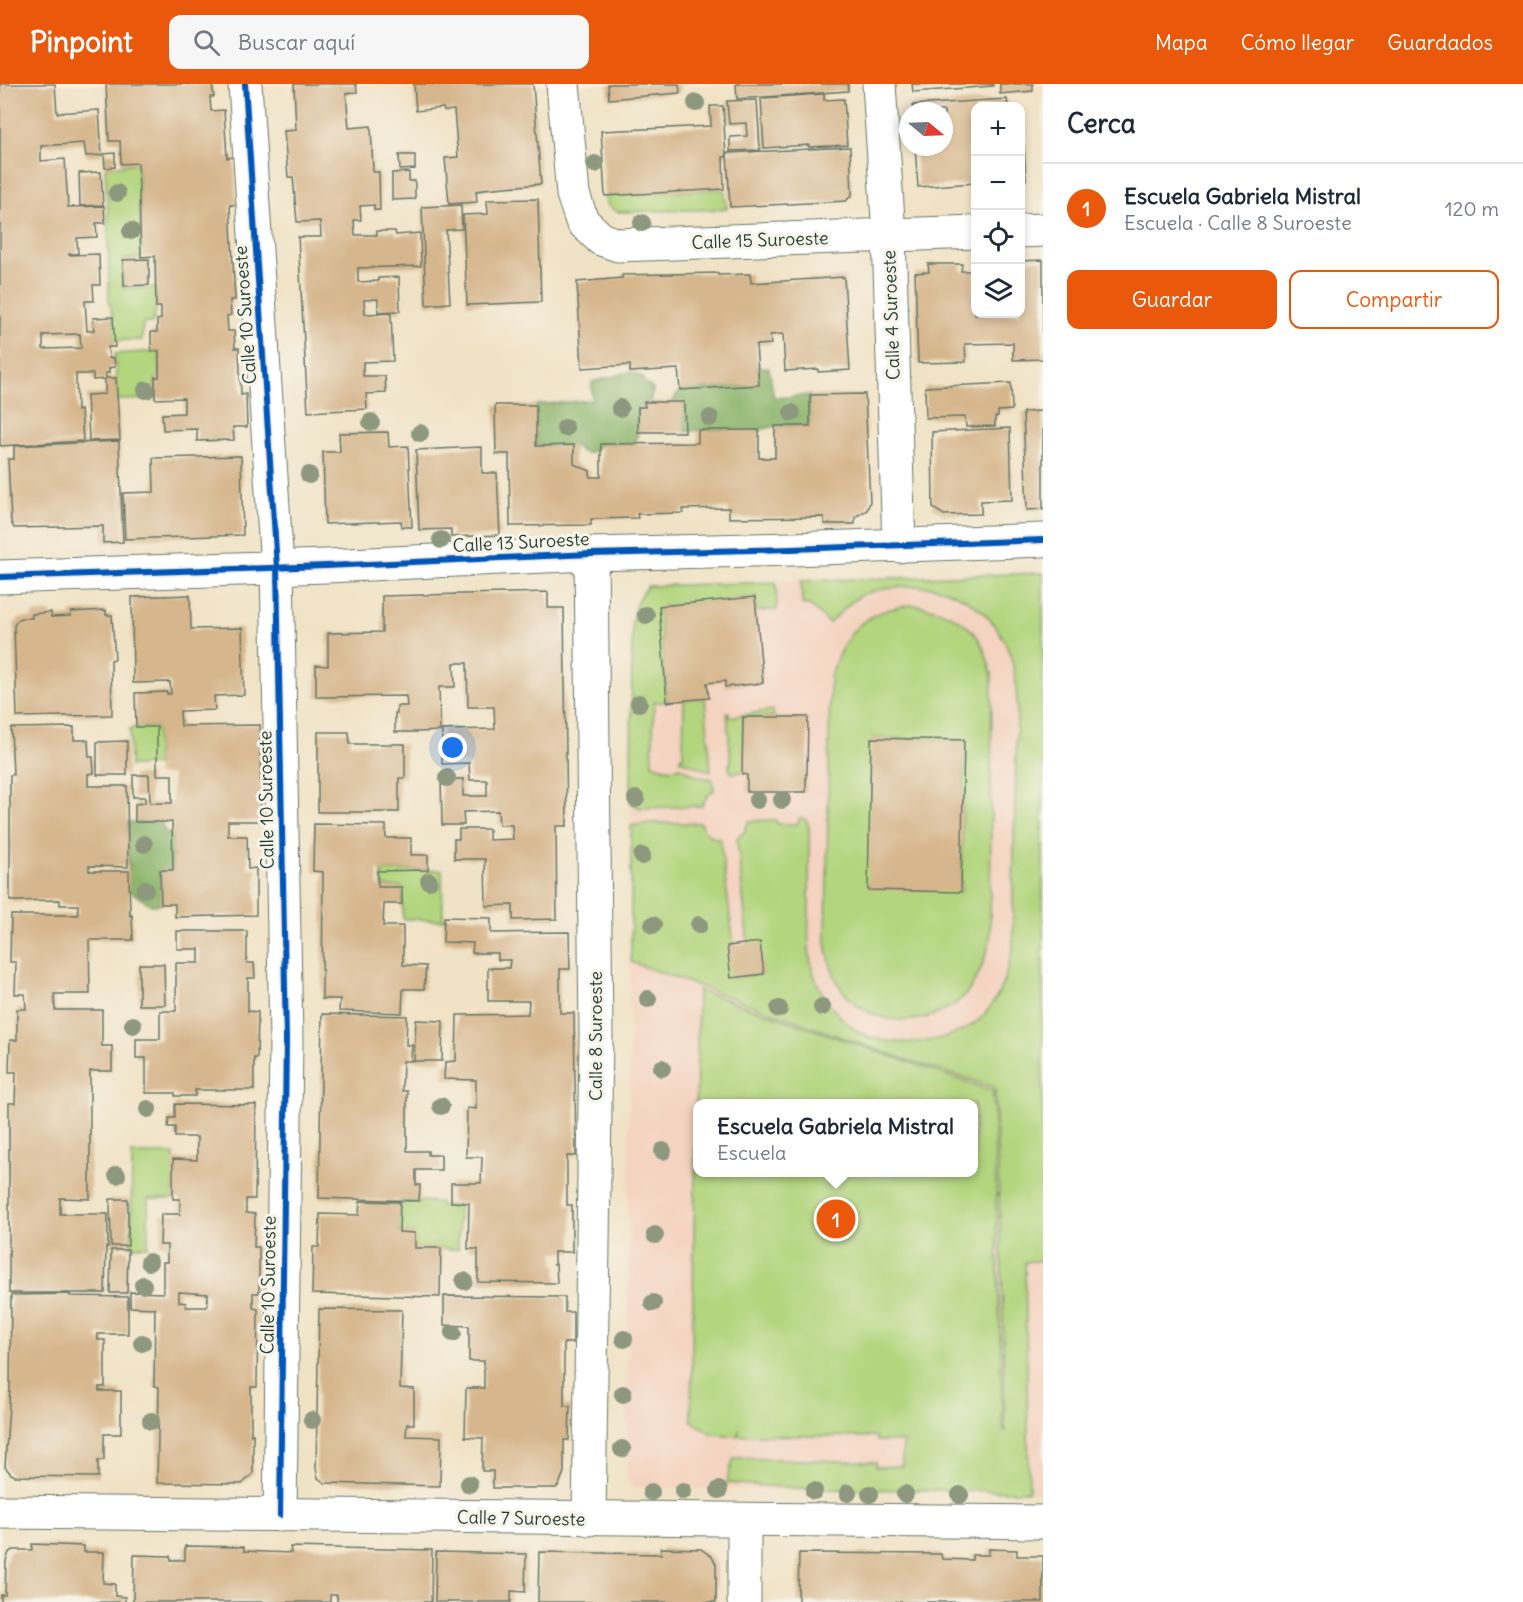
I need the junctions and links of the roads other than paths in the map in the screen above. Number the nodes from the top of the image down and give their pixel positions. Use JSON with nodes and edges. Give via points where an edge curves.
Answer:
{"nodes":[{"id":1,"x":245,"y":84,"type":"edge"},
{"id":2,"x":563,"y":84,"type":"edge"},
{"id":3,"x":879,"y":84,"type":"edge"},
{"id":4,"x":1043,"y":230,"type":"edge"},
{"id":5,"x":1025,"y":231,"type":"edge"},
{"id":6,"x":971,"y":232,"type":"edge"},
{"id":7,"x":889,"y":235,"type":"junction"},
{"id":8,"x":1043,"y":540,"type":"edge"},
{"id":9,"x":899,"y":546,"type":"junction"},
{"id":10,"x":591,"y":554,"type":"junction"},
{"id":11,"x":277,"y":567,"type":"junction"},
{"id":12,"x":0,"y":577,"type":"edge"},
{"id":13,"x":0,"y":1512,"type":"edge"},
{"id":14,"x":280,"y":1515,"type":"junction"},
{"id":15,"x":589,"y":1519,"type":"junction"},
{"id":16,"x":744,"y":1520,"type":"junction"},
{"id":17,"x":1043,"y":1522,"type":"edge"},
{"id":18,"x":744,"y":1602,"type":"edge"}],
"edges":[{"from":1,"to":11,"type":"street","name":"Calle 10 Suroeste"},
{"from":2,"to":7,"type":"street","name":"Calle 15 Suroeste","via":[[573,194],[582,221],[602,238],[618,245]]},
{"from":3,"to":7,"type":"street","name":"Calle 4 Suroeste"},
{"from":4,"to":5,"type":"street"},
{"from":6,"to":7,"type":"street","name":"Calle 15 Suroeste"},
{"from":7,"to":9,"type":"street","name":"Calle 4 Suroeste"},
{"from":8,"to":9,"type":"street","name":"Calle 13 Suroeste"},
{"from":9,"to":10,"type":"street","name":"Calle 13 Suroeste"},
{"from":10,"to":11,"type":"street","name":"Calle 13 Suroeste"},
{"from":10,"to":15,"type":"street","name":"Calle 8 Suroeste","via":[[596,1036]]},
{"from":11,"to":12,"type":"street","name":"Calle 13 Suroeste"},
{"from":11,"to":14,"type":"street","name":"Calle 10 Suroeste","via":[[286,1040]]},
{"from":13,"to":14,"type":"street","name":"Calle 7 Suroeste"},
{"from":14,"to":15,"type":"street","name":"Calle 7 Suroeste"},
{"from":15,"to":16,"type":"street","name":"Calle 7 Suroeste"},
{"from":16,"to":17,"type":"street","name":"Calle 7 Suroeste"},
{"from":16,"to":18,"type":"street"}]}
